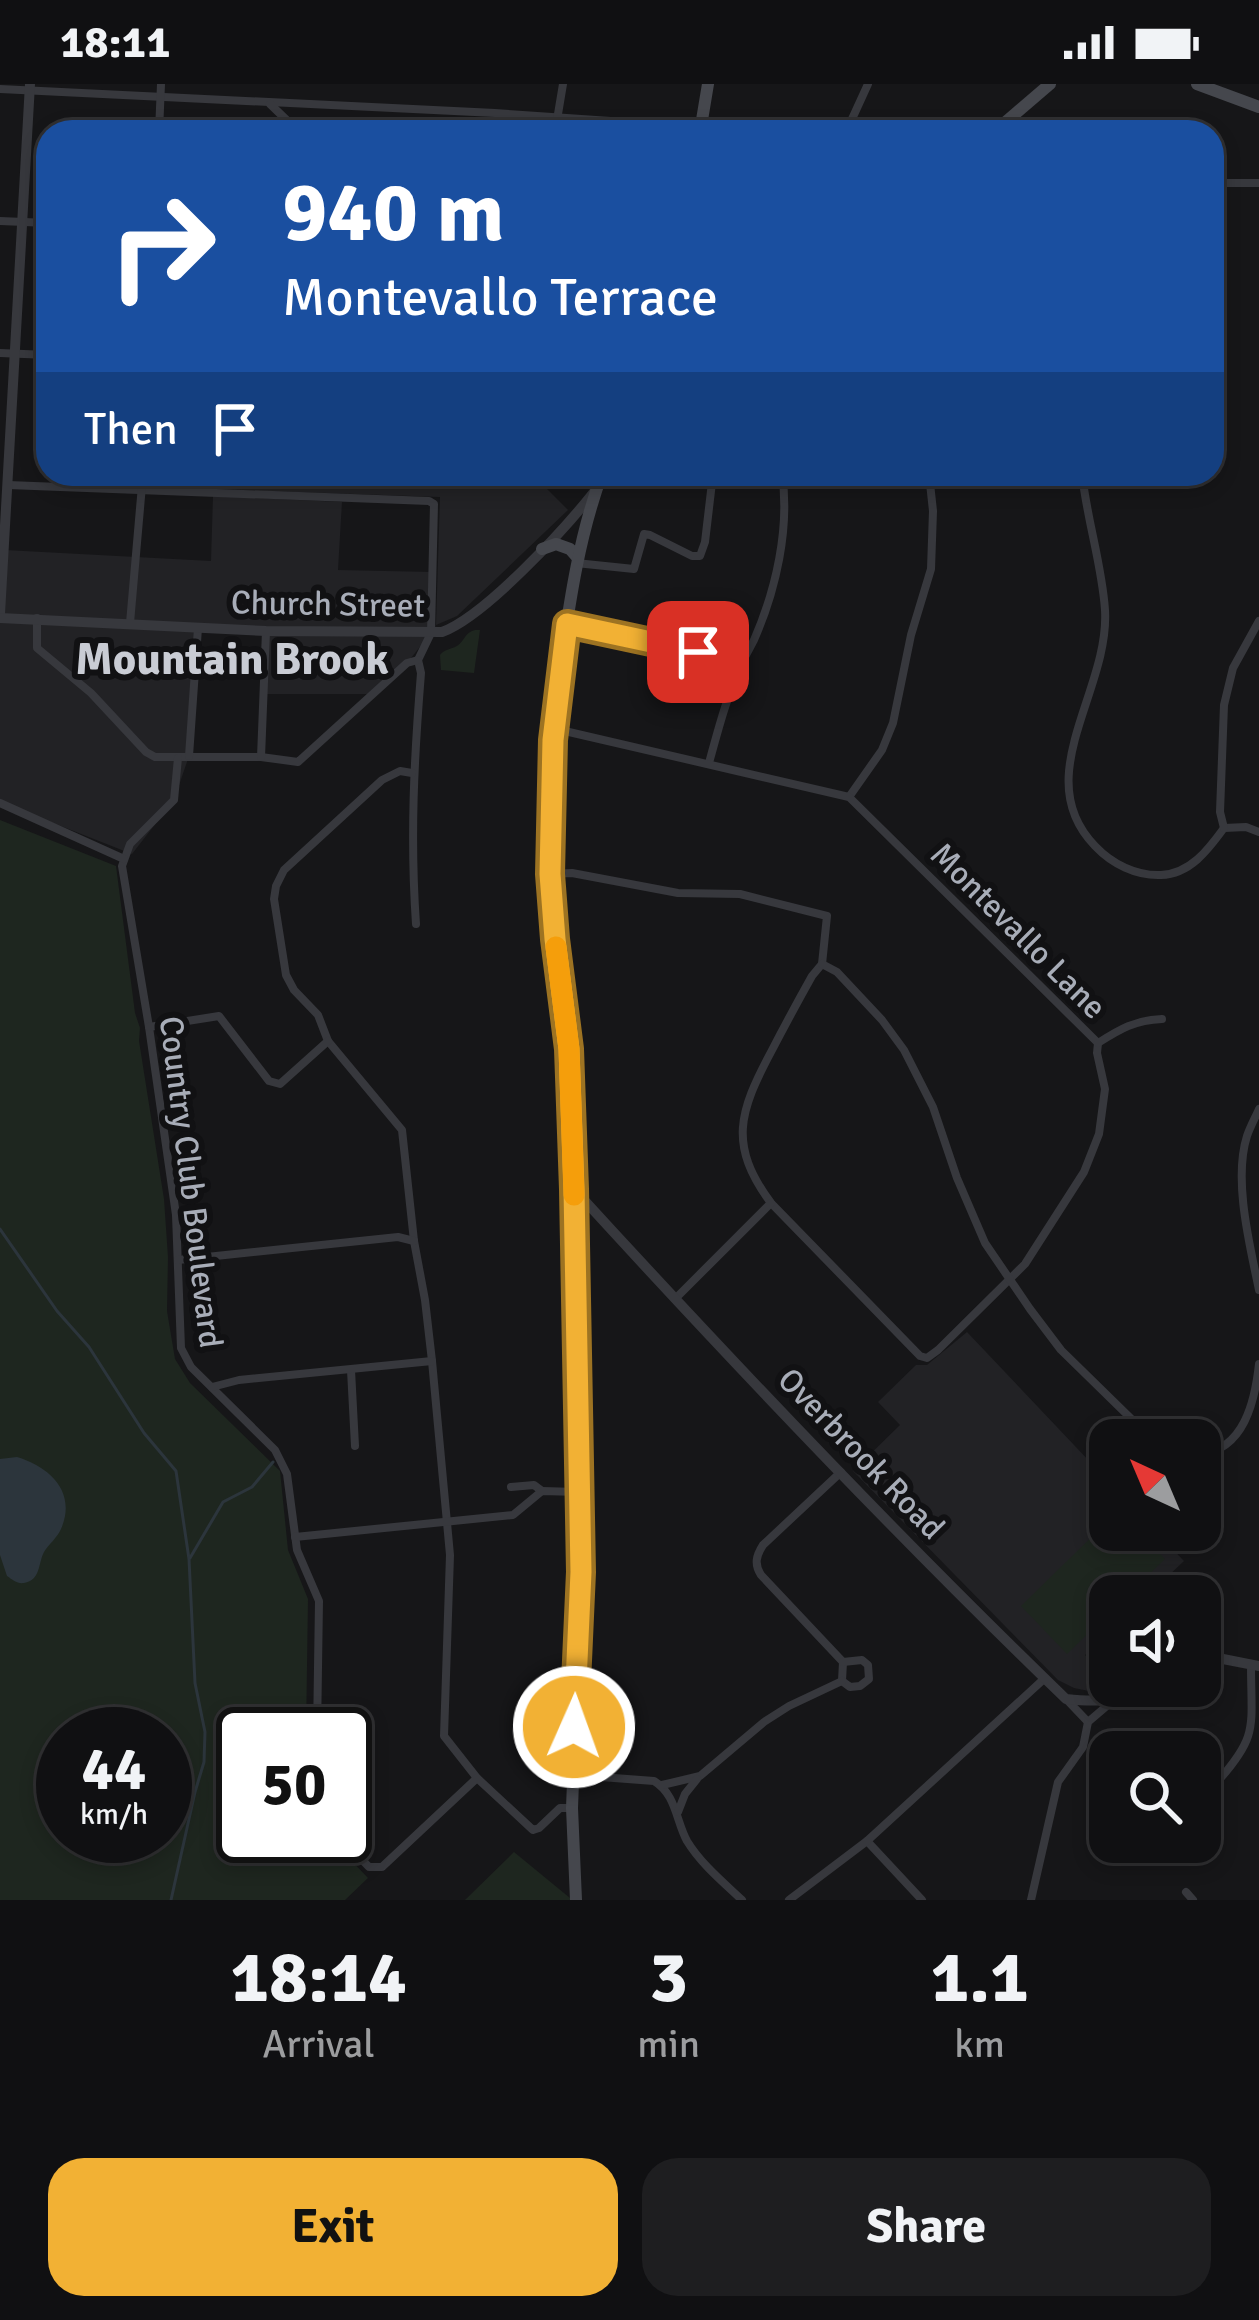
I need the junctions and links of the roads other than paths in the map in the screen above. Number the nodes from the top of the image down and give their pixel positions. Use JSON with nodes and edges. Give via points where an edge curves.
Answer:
{"nodes":[{"id":1,"x":161,"y":84,"type":"edge"},
{"id":2,"x":563,"y":84,"type":"edge"},
{"id":3,"x":708,"y":84,"type":"edge"},
{"id":4,"x":868,"y":84,"type":"edge"},
{"id":5,"x":1050,"y":84,"type":"edge"},
{"id":6,"x":1197,"y":84,"type":"edge"},
{"id":7,"x":30,"y":87,"type":"edge"},
{"id":8,"x":0,"y":89,"type":"edge"},
{"id":9,"x":161,"y":97,"type":"junction"},
{"id":10,"x":268,"y":102,"type":"junction"},
{"id":11,"x":1259,"y":107,"type":"edge"},
{"id":12,"x":558,"y":118,"type":"junction"},
{"id":13,"x":160,"y":120,"type":"edge"},
{"id":14,"x":287,"y":120,"type":"edge"},
{"id":15,"x":584,"y":120,"type":"edge"},
{"id":16,"x":703,"y":120,"type":"edge"},
{"id":17,"x":852,"y":120,"type":"edge"},
{"id":18,"x":1008,"y":120,"type":"edge"},
{"id":19,"x":1227,"y":183,"type":"dead end"},
{"id":20,"x":1259,"y":183,"type":"edge"},
{"id":21,"x":0,"y":221,"type":"edge"},
{"id":22,"x":23,"y":222,"type":"junction"},
{"id":23,"x":36,"y":223,"type":"edge"},
{"id":24,"x":0,"y":353,"type":"edge"},
{"id":25,"x":14,"y":355,"type":"junction"},
{"id":26,"x":36,"y":356,"type":"edge"},
{"id":27,"x":6,"y":485,"type":"junction"},
{"id":28,"x":143,"y":486,"type":"edge"},
{"id":29,"x":596,"y":486,"type":"edge"},
{"id":30,"x":599,"y":486,"type":"edge"},
{"id":31,"x":712,"y":486,"type":"edge"},
{"id":32,"x":783,"y":486,"type":"edge"},
{"id":33,"x":930,"y":486,"type":"edge"},
{"id":34,"x":1084,"y":486,"type":"edge"},
{"id":35,"x":143,"y":490,"type":"junction"},
{"id":36,"x":542,"y":549,"type":"junction"},
{"id":37,"x":577,"y":560,"type":"junction"},
{"id":38,"x":0,"y":616,"type":"edge"},
{"id":39,"x":37,"y":618,"type":"junction"},
{"id":40,"x":1259,"y":621,"type":"edge"},
{"id":41,"x":130,"y":623,"type":"junction"},
{"id":42,"x":567,"y":624,"type":"junction"},
{"id":43,"x":198,"y":628,"type":"junction"},
{"id":44,"x":266,"y":631,"type":"junction"},
{"id":45,"x":431,"y":633,"type":"junction"},
{"id":46,"x":418,"y":661,"type":"junction"},
{"id":47,"x":742,"y":661,"type":"junction"},
{"id":48,"x":556,"y":729,"type":"junction"},
{"id":49,"x":183,"y":757,"type":"junction"},
{"id":50,"x":261,"y":758,"type":"junction"},
{"id":51,"x":709,"y":763,"type":"junction"},
{"id":52,"x":412,"y":772,"type":"junction"},
{"id":53,"x":849,"y":797,"type":"junction"},
{"id":54,"x":0,"y":802,"type":"edge"},
{"id":55,"x":1224,"y":828,"type":"junction"},
{"id":56,"x":1259,"y":832,"type":"edge"},
{"id":57,"x":124,"y":859,"type":"junction"},
{"id":58,"x":550,"y":874,"type":"junction"},
{"id":59,"x":416,"y":924,"type":"dead end"},
{"id":60,"x":822,"y":964,"type":"junction"},
{"id":61,"x":1162,"y":1019,"type":"dead end"},
{"id":62,"x":149,"y":1027,"type":"junction"},
{"id":63,"x":328,"y":1040,"type":"junction"},
{"id":64,"x":1098,"y":1043,"type":"junction"},
{"id":65,"x":1259,"y":1109,"type":"edge"},
{"id":66,"x":574,"y":1189,"type":"junction"},
{"id":67,"x":771,"y":1203,"type":"junction"},
{"id":68,"x":414,"y":1241,"type":"junction"},
{"id":69,"x":178,"y":1260,"type":"junction"},
{"id":70,"x":1010,"y":1281,"type":"junction"},
{"id":71,"x":1259,"y":1290,"type":"edge"},
{"id":72,"x":675,"y":1299,"type":"junction"},
{"id":73,"x":432,"y":1361,"type":"junction"},
{"id":74,"x":1259,"y":1364,"type":"edge"},
{"id":75,"x":351,"y":1370,"type":"junction"},
{"id":76,"x":211,"y":1388,"type":"junction"},
{"id":77,"x":1132,"y":1419,"type":"edge"},
{"id":78,"x":355,"y":1446,"type":"dead end"},
{"id":79,"x":1221,"y":1448,"type":"edge"},
{"id":80,"x":841,"y":1472,"type":"junction"},
{"id":81,"x":511,"y":1486,"type":"dead end"},
{"id":82,"x":542,"y":1492,"type":"junction"},
{"id":83,"x":578,"y":1492,"type":"junction"},
{"id":84,"x":446,"y":1521,"type":"junction"},
{"id":85,"x":295,"y":1537,"type":"junction"},
{"id":86,"x":1221,"y":1659,"type":"edge"},
{"id":87,"x":843,"y":1662,"type":"junction"},
{"id":88,"x":1255,"y":1665,"type":"edge"},
{"id":89,"x":1045,"y":1678,"type":"junction"},
{"id":90,"x":842,"y":1681,"type":"junction"},
{"id":91,"x":1066,"y":1699,"type":"junction"},
{"id":92,"x":1089,"y":1701,"type":"edge"},
{"id":93,"x":318,"y":1707,"type":"edge"},
{"id":94,"x":1106,"y":1707,"type":"edge"},
{"id":95,"x":1088,"y":1722,"type":"junction"},
{"id":96,"x":574,"y":1775,"type":"junction"},
{"id":97,"x":700,"y":1776,"type":"junction"},
{"id":98,"x":477,"y":1778,"type":"junction"},
{"id":99,"x":1221,"y":1778,"type":"edge"},
{"id":100,"x":662,"y":1785,"type":"junction"},
{"id":101,"x":572,"y":1808,"type":"junction"},
{"id":102,"x":678,"y":1814,"type":"junction"},
{"id":103,"x":867,"y":1841,"type":"junction"},
{"id":104,"x":365,"y":1863,"type":"edge"},
{"id":105,"x":576,"y":1900,"type":"edge"},
{"id":106,"x":742,"y":1900,"type":"edge"},
{"id":107,"x":789,"y":1900,"type":"edge"},
{"id":108,"x":922,"y":1900,"type":"edge"},
{"id":109,"x":1030,"y":1900,"type":"edge"}],
"edges":[{"from":1,"to":9,"type":"street"},
{"from":2,"to":12,"type":"street"},
{"from":3,"to":16,"type":"main road"},
{"from":4,"to":17,"type":"street"},
{"from":5,"to":18,"type":"main road"},
{"from":6,"to":11,"type":"main road"},
{"from":7,"to":8,"type":"street"},
{"from":7,"to":9,"type":"street"},
{"from":7,"to":22,"type":"street"},
{"from":9,"to":10,"type":"street"},
{"from":9,"to":13,"type":"street"},
{"from":10,"to":12,"type":"street"},
{"from":10,"to":14,"type":"street"},
{"from":12,"to":15,"type":"street"},
{"from":19,"to":20,"type":"street"},
{"from":21,"to":22,"type":"street"},
{"from":22,"to":23,"type":"street"},
{"from":22,"to":25,"type":"street"},
{"from":24,"to":25,"type":"street"},
{"from":25,"to":26,"type":"street"},
{"from":25,"to":27,"type":"street"},
{"from":27,"to":35,"type":"street"},
{"from":27,"to":38,"type":"street"},
{"from":28,"to":35,"type":"street"},
{"from":29,"to":36,"type":"street","name":"Church Street"},
{"from":30,"to":37,"type":"main road"},
{"from":31,"to":37,"type":"street","via":[[700,556],[644,534],[634,568]]},
{"from":32,"to":47,"type":"street","via":[[773,580]]},
{"from":33,"to":53,"type":"street","via":[[931,568],[893,723]]},
{"from":34,"to":55,"type":"street","via":[[1105,632],[1067,770],[1075,819],[1101,853],[1148,876],[1182,871]]},
{"from":35,"to":41,"type":"street"},
{"from":35,"to":45,"type":"street","via":[[429,501]]},
{"from":36,"to":37,"type":"main road","via":[[556,544]]},
{"from":36,"to":45,"type":"street","name":"Church Street","via":[[455,628]]},
{"from":37,"to":42,"type":"main road"},
{"from":38,"to":39,"type":"street","name":"Church Street"},
{"from":39,"to":41,"type":"street","name":"Church Street"},
{"from":39,"to":49,"type":"street","via":[[37,648],[146,752]]},
{"from":40,"to":55,"type":"street","via":[[1224,705]]},
{"from":41,"to":43,"type":"street","name":"Church Street"},
{"from":42,"to":47,"type":"street"},
{"from":42,"to":48,"type":"main road"},
{"from":43,"to":44,"type":"street","name":"Church Street"},
{"from":43,"to":49,"type":"street"},
{"from":44,"to":45,"type":"street","name":"Church Street"},
{"from":44,"to":50,"type":"street"},
{"from":45,"to":46,"type":"street"},
{"from":46,"to":50,"type":"street","via":[[406,663],[298,762]]},
{"from":46,"to":52,"type":"street"},
{"from":47,"to":51,"type":"street"},
{"from":48,"to":51,"type":"street"},
{"from":48,"to":58,"type":"main road"},
{"from":49,"to":50,"type":"street"},
{"from":49,"to":57,"type":"street","via":[[174,800]]},
{"from":51,"to":53,"type":"street"},
{"from":52,"to":59,"type":"street"},
{"from":52,"to":63,"type":"street","via":[[382,779],[276,886],[286,975]]},
{"from":53,"to":64,"type":"street","name":"Montevallo Lane"},
{"from":54,"to":57,"type":"street"},
{"from":55,"to":56,"type":"street"},
{"from":57,"to":62,"type":"street","name":"Country Club Boulevard"},
{"from":58,"to":60,"type":"street","via":[[740,894],[827,916]]},
{"from":58,"to":66,"type":"main road"},
{"from":60,"to":67,"type":"street","via":[[744,1108],[745,1153]]},
{"from":60,"to":70,"type":"street","via":[[904,1050]]},
{"from":61,"to":64,"type":"street","via":[[1124,1026]]},
{"from":62,"to":63,"type":"street","via":[[219,1016],[269,1081],[280,1084]]},
{"from":62,"to":69,"type":"street","name":"Country Club Boulevard"},
{"from":63,"to":68,"type":"street","via":[[402,1130]]},
{"from":64,"to":70,"type":"street","name":"Montevallo Lane","via":[[1105,1089],[1099,1134],[1084,1172]]},
{"from":65,"to":71,"type":"street","via":[[1241,1171]]},
{"from":66,"to":72,"type":"street","name":"Overbrook Road"},
{"from":66,"to":83,"type":"main road"},
{"from":67,"to":70,"type":"street","name":"Montevallo Lane","via":[[927,1358]]},
{"from":67,"to":72,"type":"street"},
{"from":68,"to":69,"type":"street"},
{"from":68,"to":73,"type":"street"},
{"from":69,"to":76,"type":"street","name":"Country Club Boulevard","via":[[181,1348]]},
{"from":70,"to":77,"type":"street","via":[[1061,1350]]},
{"from":72,"to":80,"type":"street","name":"Overbrook Road"},
{"from":73,"to":75,"type":"street"},
{"from":73,"to":84,"type":"street"},
{"from":74,"to":79,"type":"street","via":[[1247,1419]]},
{"from":75,"to":76,"type":"street"},
{"from":75,"to":78,"type":"street"},
{"from":76,"to":85,"type":"street","name":"Country Club Boulevard","via":[[281,1458]]},
{"from":80,"to":87,"type":"street","via":[[763,1545],[756,1568]]},
{"from":80,"to":89,"type":"street","name":"Overbrook Road"},
{"from":81,"to":82,"type":"street"},
{"from":82,"to":83,"type":"street"},
{"from":82,"to":84,"type":"street","via":[[513,1515]]},
{"from":83,"to":96,"type":"main road"},
{"from":84,"to":85,"type":"street"},
{"from":84,"to":98,"type":"street","via":[[444,1736]]},
{"from":85,"to":93,"type":"street","name":"Country Club Boulevard","via":[[319,1601]]},
{"from":86,"to":88,"type":"street"},
{"from":87,"to":90,"type":"street"},
{"from":87,"to":90,"type":"street","via":[[862,1660],[869,1672],[860,1686]]},
{"from":88,"to":99,"type":"street","via":[[1253,1742]]},
{"from":89,"to":91,"type":"street","name":"Overbrook Road"},
{"from":89,"to":103,"type":"street"},
{"from":90,"to":97,"type":"street","via":[[764,1722]]},
{"from":91,"to":92,"type":"street"},
{"from":91,"to":95,"type":"street"},
{"from":94,"to":95,"type":"street"},
{"from":95,"to":109,"type":"street","via":[[1084,1748],[1058,1781]]},
{"from":96,"to":100,"type":"street"},
{"from":96,"to":101,"type":"main road"},
{"from":97,"to":100,"type":"street"},
{"from":97,"to":102,"type":"street"},
{"from":98,"to":101,"type":"street","via":[[533,1830]]},
{"from":98,"to":104,"type":"street","via":[[382,1867]]},
{"from":100,"to":102,"type":"street"},
{"from":101,"to":105,"type":"main road"},
{"from":102,"to":106,"type":"street","via":[[685,1839]]},
{"from":103,"to":107,"type":"street"},
{"from":103,"to":108,"type":"street"}]}
